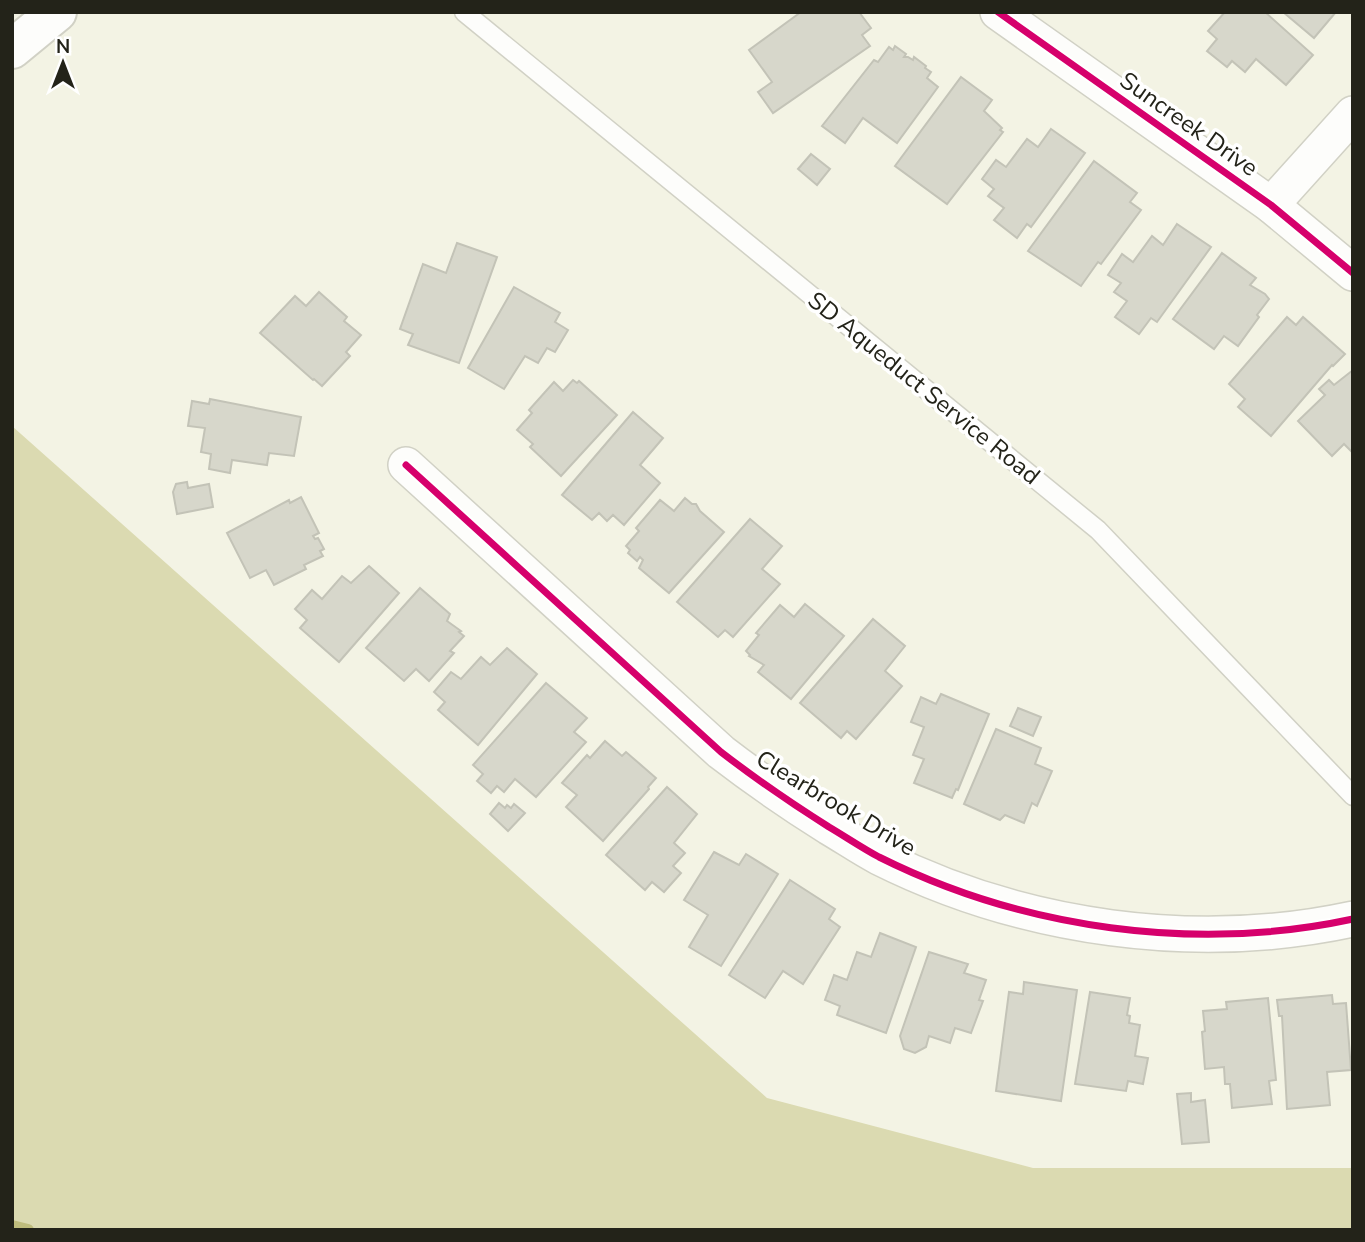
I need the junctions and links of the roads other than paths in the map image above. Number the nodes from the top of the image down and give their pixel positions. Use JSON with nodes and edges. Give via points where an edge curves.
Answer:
{"nodes":[{"id":1,"x":57,"y":12,"type":"edge"},
{"id":2,"x":464,"y":12,"type":"edge"},
{"id":3,"x":998,"y":12,"type":"edge"},
{"id":4,"x":12,"y":50,"type":"edge"},
{"id":5,"x":1353,"y":114,"type":"edge"},
{"id":6,"x":1271,"y":205,"type":"junction"},
{"id":7,"x":1353,"y":273,"type":"edge"},
{"id":8,"x":405,"y":465,"type":"dead end"},
{"id":9,"x":1353,"y":796,"type":"edge"},
{"id":10,"x":1353,"y":919,"type":"edge"}],
"edges":[{"from":1,"to":4,"type":"main road"},
{"from":2,"to":9,"type":"lane","name":"SD Aqueduct Service Road","via":[[1098,530]]},
{"from":3,"to":6,"type":"street","name":"Suncreek Drive"},
{"from":5,"to":6,"type":"street"},
{"from":6,"to":7,"type":"street","name":"Suncreek Drive"},
{"from":8,"to":10,"type":"street","name":"Clearbrook Drive","via":[[720,751],[767,788],[877,856],[983,900],[1118,929],[1246,933]]}]}
